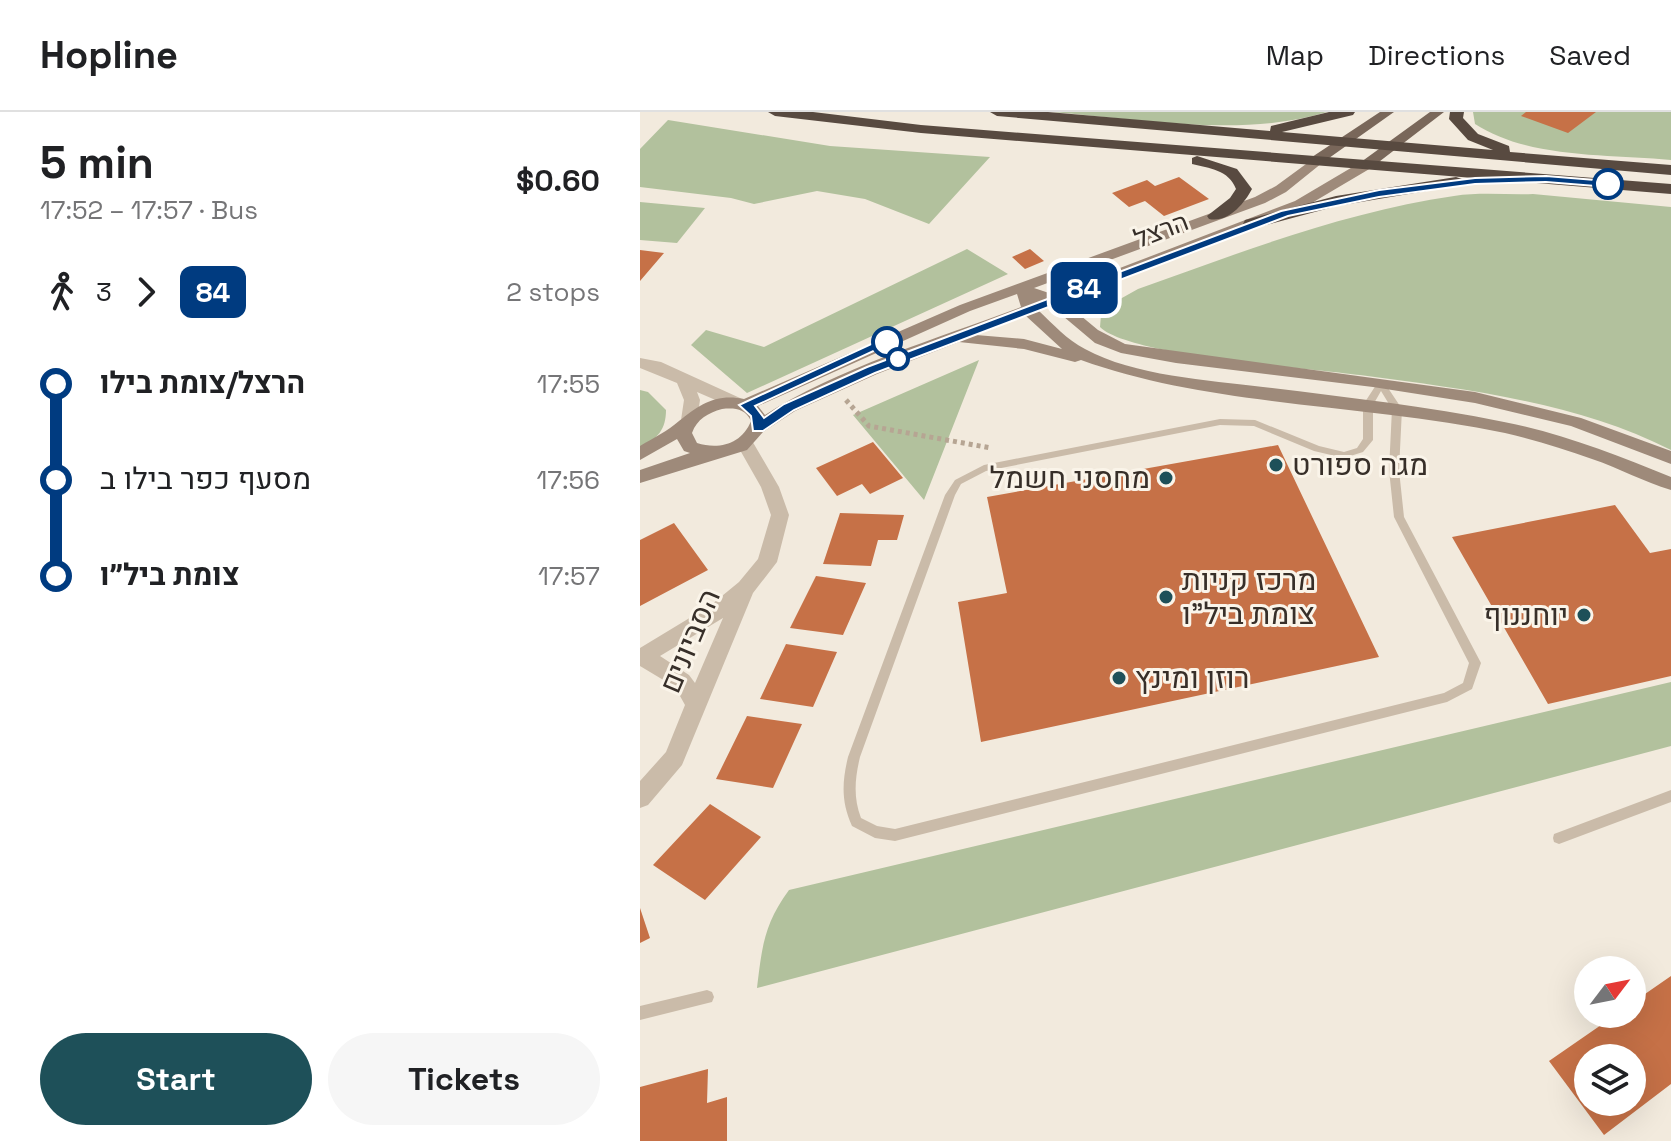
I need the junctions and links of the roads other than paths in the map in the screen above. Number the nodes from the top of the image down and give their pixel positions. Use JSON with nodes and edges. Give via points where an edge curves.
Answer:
{"nodes":[{"id":1,"x":775,"y":112,"type":"edge"},
{"id":2,"x":997,"y":112,"type":"edge"},
{"id":3,"x":1348,"y":112,"type":"edge"},
{"id":4,"x":1388,"y":112,"type":"edge"},
{"id":5,"x":1438,"y":112,"type":"edge"},
{"id":6,"x":1457,"y":112,"type":"edge"},
{"id":7,"x":1208,"y":132,"type":"junction"},
{"id":8,"x":1068,"y":141,"type":"junction"},
{"id":9,"x":1342,"y":143,"type":"junction"},
{"id":10,"x":1390,"y":148,"type":"junction"},
{"id":11,"x":1317,"y":160,"type":"junction"},
{"id":12,"x":1565,"y":162,"type":"junction"},
{"id":13,"x":1366,"y":165,"type":"junction"},
{"id":14,"x":1671,"y":170,"type":"edge"},
{"id":15,"x":1546,"y":179,"type":"junction"},
{"id":16,"x":1671,"y":189,"type":"edge"},
{"id":17,"x":1215,"y":216,"type":"junction"},
{"id":18,"x":1251,"y":224,"type":"junction"},
{"id":19,"x":1083,"y":288,"type":"junction"},
{"id":20,"x":1023,"y":289,"type":"junction"},
{"id":21,"x":1053,"y":300,"type":"junction"},
{"id":22,"x":1029,"y":310,"type":"junction"},
{"id":23,"x":949,"y":339,"type":"junction"},
{"id":24,"x":1100,"y":340,"type":"junction"},
{"id":25,"x":640,"y":363,"type":"edge"},
{"id":26,"x":1100,"y":363,"type":"junction"},
{"id":27,"x":685,"y":381,"type":"junction"},
{"id":28,"x":1381,"y":384,"type":"junction"},
{"id":29,"x":739,"y":404,"type":"junction"},
{"id":30,"x":1368,"y":405,"type":"junction"},
{"id":31,"x":1397,"y":409,"type":"junction"},
{"id":32,"x":687,"y":423,"type":"junction"},
{"id":33,"x":752,"y":435,"type":"junction"},
{"id":34,"x":710,"y":453,"type":"junction"},
{"id":35,"x":640,"y":454,"type":"edge"},
{"id":36,"x":1671,"y":458,"type":"edge"},
{"id":37,"x":640,"y":477,"type":"edge"},
{"id":38,"x":1671,"y":484,"type":"edge"},
{"id":39,"x":746,"y":587,"type":"junction"},
{"id":40,"x":642,"y":657,"type":"edge"},
{"id":41,"x":696,"y":704,"type":"junction"},
{"id":42,"x":1671,"y":796,"type":"edge"},
{"id":43,"x":640,"y":798,"type":"edge"},
{"id":44,"x":1559,"y":838,"type":"dead end"},
{"id":45,"x":707,"y":997,"type":"dead end"},
{"id":46,"x":640,"y":1013,"type":"edge"}],
"edges":[{"from":1,"to":8,"type":"highway"},
{"from":2,"to":7,"type":"highway"},
{"from":3,"to":7,"type":"highway","via":[[1295,127]]},
{"from":4,"to":9,"type":"main road","name":"הרצל"},
{"from":5,"to":10,"type":"main road","name":"הרצל"},
{"from":6,"to":12,"type":"highway","via":[[1456,119],[1473,137]]},
{"from":7,"to":9,"type":"highway"},
{"from":8,"to":11,"type":"highway"},
{"from":8,"to":17,"type":"highway","via":[[1225,168],[1244,189],[1234,205]]},
{"from":9,"to":10,"type":"highway"},
{"from":9,"to":11,"type":"main road","name":"הרצל"},
{"from":10,"to":12,"type":"highway"},
{"from":10,"to":13,"type":"main road","name":"הרצל"},
{"from":11,"to":13,"type":"highway"},
{"from":11,"to":17,"type":"street","name":"הרצל","via":[[1281,189]]},
{"from":12,"to":14,"type":"highway"},
{"from":13,"to":15,"type":"highway"},
{"from":13,"to":18,"type":"street","name":"הרצל","via":[[1321,194]]},
{"from":15,"to":16,"type":"highway"},
{"from":15,"to":18,"type":"highway","via":[[1436,184],[1336,201]]},
{"from":17,"to":20,"type":"street","name":"הרצל"},
{"from":18,"to":19,"type":"street","name":"הרצל"},
{"from":19,"to":21,"type":"street","name":"הרצל"},
{"from":19,"to":24,"type":"street","via":[[1078,304]]},
{"from":20,"to":21,"type":"street"},
{"from":20,"to":22,"type":"street"},
{"from":20,"to":29,"type":"street","name":"הרצל"},
{"from":21,"to":22,"type":"street","name":"הרצל"},
{"from":21,"to":24,"type":"street"},
{"from":22,"to":23,"type":"street","name":"הרצל"},
{"from":22,"to":26,"type":"street","via":[[1064,343]]},
{"from":23,"to":26,"type":"street","via":[[1024,344]]},
{"from":23,"to":33,"type":"street","name":"הרצל","via":[[789,407]]},
{"from":24,"to":28,"type":"street","via":[[1173,357]]},
{"from":25,"to":27,"type":"street"},
{"from":26,"to":30,"type":"street","via":[[1200,384]]},
{"from":27,"to":29,"type":"street"},
{"from":27,"to":32,"type":"street","via":[[692,400]]},
{"from":28,"to":30,"type":"lane"},
{"from":28,"to":31,"type":"lane"},
{"from":28,"to":36,"type":"street","via":[[1562,417]]},
{"from":29,"to":32,"type":"street","via":[[708,407]]},
{"from":29,"to":33,"type":"street","via":[[758,414]]},
{"from":30,"to":31,"type":"street"},
{"from":30,"to":31,"type":"lane","via":[[1368,440],[1360,450],[1344,455],[1255,423],[1220,422],[984,468],[958,482],[854,757],[848,796],[856,822],[895,835],[1447,697],[1468,686],[1475,663],[1399,517],[1394,470]]},
{"from":31,"to":38,"type":"street","via":[[1554,440]]},
{"from":32,"to":34,"type":"street","via":[[684,441]]},
{"from":32,"to":35,"type":"street"},
{"from":33,"to":34,"type":"street","via":[[731,450]]},
{"from":33,"to":39,"type":"street","name":"הסביונים","via":[[780,515],[767,562]]},
{"from":34,"to":37,"type":"street"},
{"from":39,"to":40,"type":"street","name":"הסביונים","via":[[718,611]]},
{"from":39,"to":41,"type":"street","name":"הסביונים"},
{"from":40,"to":41,"type":"street","via":[[682,681]]},
{"from":41,"to":43,"type":"street","name":"הסביונים","via":[[674,758]]},
{"from":42,"to":44,"type":"lane"},
{"from":45,"to":46,"type":"lane"}]}
